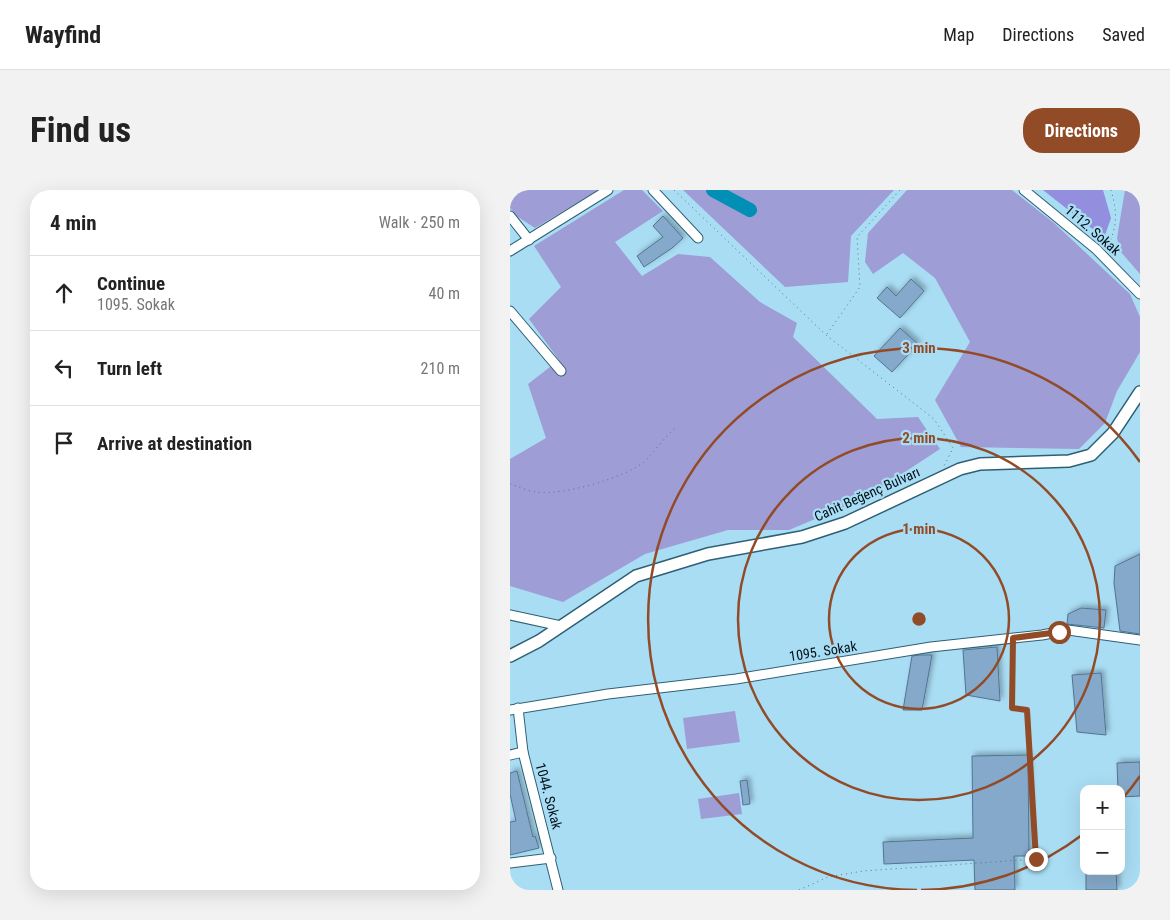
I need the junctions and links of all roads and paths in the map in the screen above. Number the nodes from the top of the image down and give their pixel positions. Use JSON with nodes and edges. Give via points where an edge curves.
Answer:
{"nodes":[{"id":1,"x":608,"y":190,"type":"edge"},
{"id":2,"x":653,"y":190,"type":"edge"},
{"id":3,"x":674,"y":190,"type":"edge"},
{"id":4,"x":900,"y":190,"type":"edge"},
{"id":5,"x":1024,"y":190,"type":"edge"},
{"id":6,"x":1110,"y":190,"type":"edge"},
{"id":7,"x":510,"y":216,"type":"edge"},
{"id":8,"x":698,"y":238,"type":"dead end"},
{"id":9,"x":530,"y":240,"type":"junction"},
{"id":10,"x":510,"y":250,"type":"edge"},
{"id":11,"x":1103,"y":257,"type":"junction"},
{"id":12,"x":1140,"y":294,"type":"edge"},
{"id":13,"x":510,"y":311,"type":"edge"},
{"id":14,"x":826,"y":335,"type":"junction"},
{"id":15,"x":561,"y":371,"type":"dead end"},
{"id":16,"x":1140,"y":392,"type":"edge"},
{"id":17,"x":676,"y":427,"type":"dead end"},
{"id":18,"x":938,"y":478,"type":"junction"},
{"id":19,"x":510,"y":484,"type":"edge"},
{"id":20,"x":510,"y":615,"type":"edge"},
{"id":21,"x":561,"y":626,"type":"junction"},
{"id":22,"x":1013,"y":638,"type":"junction"},
{"id":23,"x":1140,"y":640,"type":"edge"},
{"id":24,"x":510,"y":650,"type":"edge"},
{"id":25,"x":510,"y":656,"type":"edge"},
{"id":26,"x":514,"y":709,"type":"edge"},
{"id":27,"x":523,"y":752,"type":"junction"},
{"id":28,"x":510,"y":755,"type":"edge"},
{"id":29,"x":551,"y":858,"type":"junction"},
{"id":30,"x":510,"y":863,"type":"edge"},
{"id":31,"x":558,"y":890,"type":"edge"},
{"id":32,"x":799,"y":890,"type":"edge"}],
"edges":[{"from":1,"to":9,"type":"street"},
{"from":2,"to":8,"type":"street"},
{"from":3,"to":14,"type":"path"},
{"from":4,"to":14,"type":"path","via":[[857,237],[860,288]]},
{"from":5,"to":11,"type":"street","name":"1112. Sokak"},
{"from":6,"to":11,"type":"path","via":[[1116,206],[1116,228]]},
{"from":7,"to":9,"type":"street"},
{"from":9,"to":10,"type":"street"},
{"from":11,"to":12,"type":"street","name":"1112. Sokak"},
{"from":13,"to":15,"type":"street"},
{"from":14,"to":18,"type":"path","via":[[934,420],[952,448]]},
{"from":16,"to":18,"type":"main road","name":"Cahit Beğenç Bulvarı","via":[[1113,433],[1091,455],[1069,461],[980,464]]},
{"from":17,"to":19,"type":"path","via":[[645,460],[628,473],[611,480],[536,492]]},
{"from":18,"to":21,"type":"main road","name":"Cahit Beğenç Bulvarı","via":[[845,523],[802,537],[708,554],[636,576]]},
{"from":20,"to":21,"type":"street"},
{"from":21,"to":24,"type":"main road","name":"Cahit Beğenç Bulvarı"},
{"from":21,"to":25,"type":"main road","name":"Cahit Beğenç Bulvarı"},
{"from":22,"to":23,"type":"street","name":"1095. Sokak","via":[[1068,630]]},
{"from":22,"to":26,"type":"street","name":"1095. Sokak","via":[[931,647],[736,679]]},
{"from":22,"to":32,"type":"path","via":[[1012,708],[1027,710],[1036,859],[863,871],[828,878]]},
{"from":26,"to":27,"type":"street","name":"1044. Sokak"},
{"from":27,"to":28,"type":"street"},
{"from":27,"to":29,"type":"street","name":"1044. Sokak"},
{"from":29,"to":30,"type":"street"},
{"from":29,"to":31,"type":"street","name":"1044. Sokak"}]}
